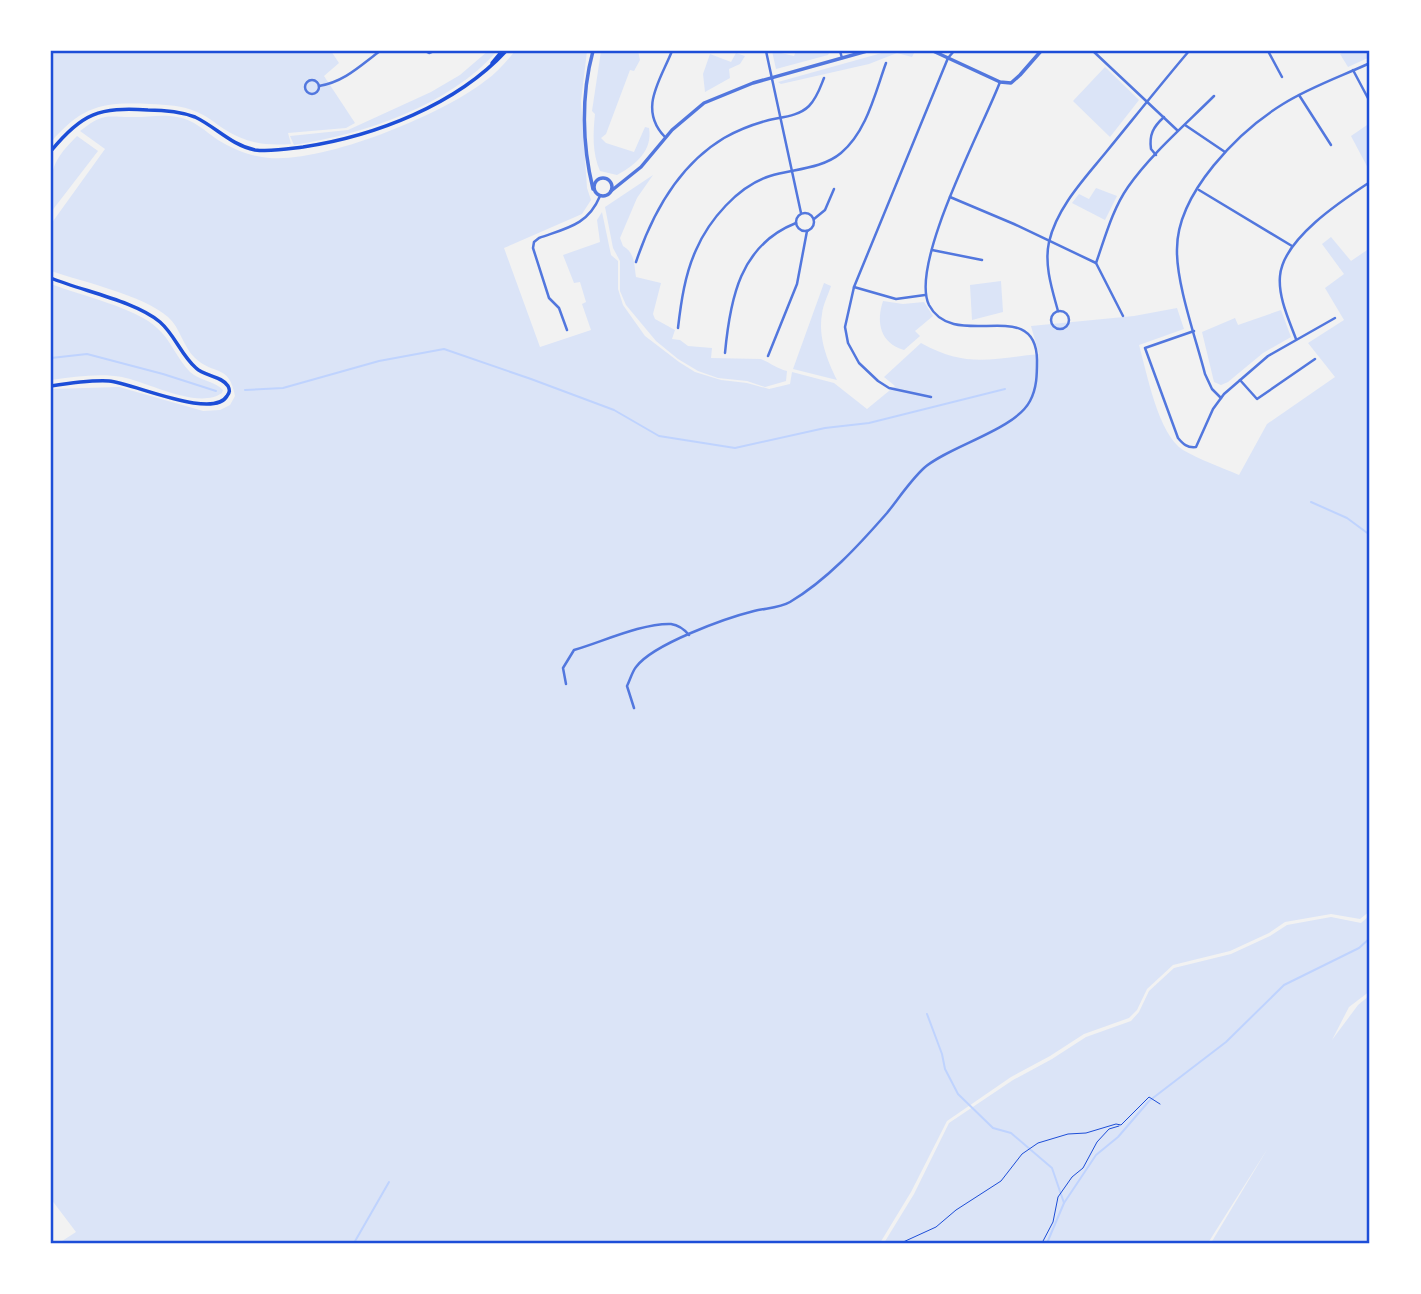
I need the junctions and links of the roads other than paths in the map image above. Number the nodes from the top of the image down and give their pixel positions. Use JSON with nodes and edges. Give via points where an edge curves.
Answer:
{"nodes":[{"id":1,"x":380,"y":51,"type":"edge"},
{"id":2,"x":425,"y":51,"type":"edge"},
{"id":3,"x":435,"y":51,"type":"edge"},
{"id":4,"x":504,"y":51,"type":"edge"},
{"id":5,"x":593,"y":51,"type":"edge"},
{"id":6,"x":672,"y":51,"type":"edge"},
{"id":7,"x":766,"y":51,"type":"edge"},
{"id":8,"x":840,"y":51,"type":"edge"},
{"id":9,"x":867,"y":51,"type":"edge"},
{"id":10,"x":933,"y":51,"type":"edge"},
{"id":11,"x":954,"y":51,"type":"edge"},
{"id":12,"x":1041,"y":51,"type":"edge"},
{"id":13,"x":1093,"y":51,"type":"edge"},
{"id":14,"x":1189,"y":51,"type":"edge"},
{"id":15,"x":1268,"y":51,"type":"edge"},
{"id":16,"x":842,"y":58,"type":"junction"},
{"id":17,"x":948,"y":58,"type":"junction"},
{"id":18,"x":887,"y":63,"type":"dead end"},
{"id":19,"x":1370,"y":63,"type":"edge"},
{"id":20,"x":1353,"y":70,"type":"junction"},
{"id":21,"x":1282,"y":76,"type":"dead end"},
{"id":22,"x":772,"y":78,"type":"junction"},
{"id":23,"x":824,"y":78,"type":"dead end"},
{"id":24,"x":1000,"y":82,"type":"junction"},
{"id":25,"x":319,"y":86,"type":"dead end"},
{"id":26,"x":1299,"y":95,"type":"junction"},
{"id":27,"x":1214,"y":96,"type":"dead end"},
{"id":28,"x":1146,"y":102,"type":"junction"},
{"id":29,"x":1370,"y":102,"type":"edge"},
{"id":30,"x":1164,"y":117,"type":"junction"},
{"id":31,"x":780,"y":118,"type":"junction"},
{"id":32,"x":1185,"y":125,"type":"junction"},
{"id":33,"x":1178,"y":131,"type":"junction"},
{"id":34,"x":666,"y":138,"type":"junction"},
{"id":35,"x":1331,"y":145,"type":"dead end"},
{"id":36,"x":51,"y":151,"type":"edge"},
{"id":37,"x":1225,"y":152,"type":"junction"},
{"id":38,"x":1156,"y":155,"type":"junction"},
{"id":39,"x":590,"y":163,"type":"junction"},
{"id":40,"x":792,"y":171,"type":"junction"},
{"id":41,"x":629,"y":177,"type":"junction"},
{"id":42,"x":606,"y":180,"type":"junction"},
{"id":43,"x":1370,"y":182,"type":"edge"},
{"id":44,"x":593,"y":188,"type":"junction"},
{"id":45,"x":834,"y":189,"type":"dead end"},
{"id":46,"x":1198,"y":190,"type":"junction"},
{"id":47,"x":611,"y":191,"type":"junction"},
{"id":48,"x":600,"y":196,"type":"junction"},
{"id":49,"x":950,"y":197,"type":"junction"},
{"id":50,"x":801,"y":213,"type":"junction"},
{"id":51,"x":814,"y":219,"type":"junction"},
{"id":52,"x":796,"y":223,"type":"junction"},
{"id":53,"x":807,"y":231,"type":"junction"},
{"id":54,"x":1049,"y":240,"type":"junction"},
{"id":55,"x":1292,"y":246,"type":"junction"},
{"id":56,"x":932,"y":250,"type":"junction"},
{"id":57,"x":982,"y":260,"type":"dead end"},
{"id":58,"x":636,"y":262,"type":"dead end"},
{"id":59,"x":1096,"y":263,"type":"junction"},
{"id":60,"x":51,"y":278,"type":"edge"},
{"id":61,"x":855,"y":287,"type":"junction"},
{"id":62,"x":926,"y":295,"type":"junction"},
{"id":63,"x":1058,"y":311,"type":"junction"},
{"id":64,"x":1123,"y":316,"type":"dead end"},
{"id":65,"x":1335,"y":318,"type":"dead end"},
{"id":66,"x":678,"y":328,"type":"dead end"},
{"id":67,"x":567,"y":330,"type":"dead end"},
{"id":68,"x":1194,"y":331,"type":"junction"},
{"id":69,"x":1296,"y":339,"type":"junction"},
{"id":70,"x":725,"y":353,"type":"dead end"},
{"id":71,"x":768,"y":356,"type":"dead end"},
{"id":72,"x":1315,"y":359,"type":"dead end"},
{"id":73,"x":1240,"y":380,"type":"junction"},
{"id":74,"x":51,"y":386,"type":"edge"},
{"id":75,"x":931,"y":397,"type":"dead end"},
{"id":76,"x":1221,"y":398,"type":"junction"},
{"id":77,"x":689,"y":635,"type":"junction"},
{"id":78,"x":566,"y":684,"type":"dead end"},
{"id":79,"x":634,"y":708,"type":"dead end"}],
"edges":[{"from":1,"to":25,"type":"street","via":[[346,76]]},
{"from":2,"to":3,"type":"street"},
{"from":4,"to":36,"type":"main road","via":[[486,71],[451,95],[376,130],[311,146],[253,149],[183,113],[118,108],[85,119]]},
{"from":5,"to":39,"type":"street","via":[[585,103]]},
{"from":6,"to":34,"type":"street","via":[[651,109],[654,124]]},
{"from":7,"to":22,"type":"street"},
{"from":8,"to":16,"type":"street"},
{"from":9,"to":16,"type":"street"},
{"from":10,"to":17,"type":"street"},
{"from":11,"to":17,"type":"street"},
{"from":12,"to":24,"type":"street","via":[[1016,80]]},
{"from":13,"to":28,"type":"street"},
{"from":14,"to":28,"type":"street"},
{"from":15,"to":21,"type":"street"},
{"from":16,"to":22,"type":"street"},
{"from":17,"to":24,"type":"street"},
{"from":17,"to":61,"type":"street"},
{"from":18,"to":40,"type":"street","via":[[850,144],[828,161]]},
{"from":19,"to":20,"type":"street"},
{"from":20,"to":26,"type":"street"},
{"from":20,"to":29,"type":"street"},
{"from":22,"to":31,"type":"street"},
{"from":22,"to":34,"type":"street","via":[[705,103]]},
{"from":23,"to":31,"type":"street","via":[[805,110]]},
{"from":24,"to":49,"type":"street"},
{"from":26,"to":35,"type":"street"},
{"from":26,"to":37,"type":"street"},
{"from":27,"to":32,"type":"street"},
{"from":28,"to":30,"type":"street"},
{"from":28,"to":54,"type":"street","via":[[1068,201]]},
{"from":30,"to":33,"type":"street"},
{"from":30,"to":38,"type":"street","via":[[1151,136]]},
{"from":31,"to":40,"type":"street"},
{"from":31,"to":58,"type":"street","via":[[742,129],[702,155],[659,206]]},
{"from":32,"to":33,"type":"street"},
{"from":32,"to":37,"type":"street"},
{"from":33,"to":38,"type":"street"},
{"from":34,"to":41,"type":"street"},
{"from":37,"to":46,"type":"street"},
{"from":38,"to":59,"type":"street","via":[[1127,188]]},
{"from":39,"to":42,"type":"street"},
{"from":39,"to":44,"type":"street"},
{"from":40,"to":50,"type":"street"},
{"from":40,"to":66,"type":"street","via":[[767,177],[744,190],[708,231],[691,263]]},
{"from":41,"to":42,"type":"street"},
{"from":41,"to":47,"type":"street"},
{"from":42,"to":44,"type":"street","via":[[596,181]]},
{"from":42,"to":47,"type":"street"},
{"from":43,"to":55,"type":"street"},
{"from":44,"to":48,"type":"street"},
{"from":45,"to":51,"type":"street","via":[[825,210]]},
{"from":46,"to":55,"type":"street"},
{"from":46,"to":68,"type":"street","via":[[1181,224],[1177,247]]},
{"from":47,"to":48,"type":"street"},
{"from":48,"to":67,"type":"street","via":[[585,219],[539,238],[533,245],[549,298]]},
{"from":49,"to":54,"type":"street"},
{"from":49,"to":56,"type":"street"},
{"from":50,"to":51,"type":"street"},
{"from":50,"to":52,"type":"street"},
{"from":51,"to":53,"type":"street"},
{"from":52,"to":53,"type":"street"},
{"from":52,"to":70,"type":"street","via":[[771,235],[752,257],[729,315]]},
{"from":53,"to":71,"type":"street","via":[[797,284]]},
{"from":54,"to":59,"type":"street"},
{"from":54,"to":63,"type":"street","via":[[1048,267]]},
{"from":55,"to":69,"type":"street","via":[[1280,278]]},
{"from":56,"to":57,"type":"street"},
{"from":56,"to":62,"type":"street"},
{"from":59,"to":64,"type":"street"},
{"from":60,"to":74,"type":"main road","via":[[156,319],[194,367],[223,381],[229,392],[224,400],[201,404],[114,382]]},
{"from":61,"to":62,"type":"street","via":[[895,299]]},
{"from":61,"to":75,"type":"street","via":[[845,327],[859,363],[890,388]]},
{"from":62,"to":77,"type":"street","via":[[934,312],[952,325],[1012,325],[1025,332],[1037,356],[1035,390],[1023,411],[925,467],[815,586],[786,604],[752,611]]},
{"from":63,"to":63,"type":"street","via":[[1051,321],[1054,328],[1062,330],[1069,317]]},
{"from":65,"to":69,"type":"street"},
{"from":68,"to":76,"type":"street","via":[[1208,383]]},
{"from":68,"to":76,"type":"street","via":[[1145,348],[1184,445],[1196,447]]},
{"from":69,"to":73,"type":"street"},
{"from":72,"to":73,"type":"street","via":[[1256,399]]},
{"from":73,"to":76,"type":"street"},
{"from":77,"to":78,"type":"street","via":[[673,624],[651,626],[574,650],[563,667]]},
{"from":77,"to":79,"type":"street","via":[[651,653],[636,667],[627,686]]}]}
